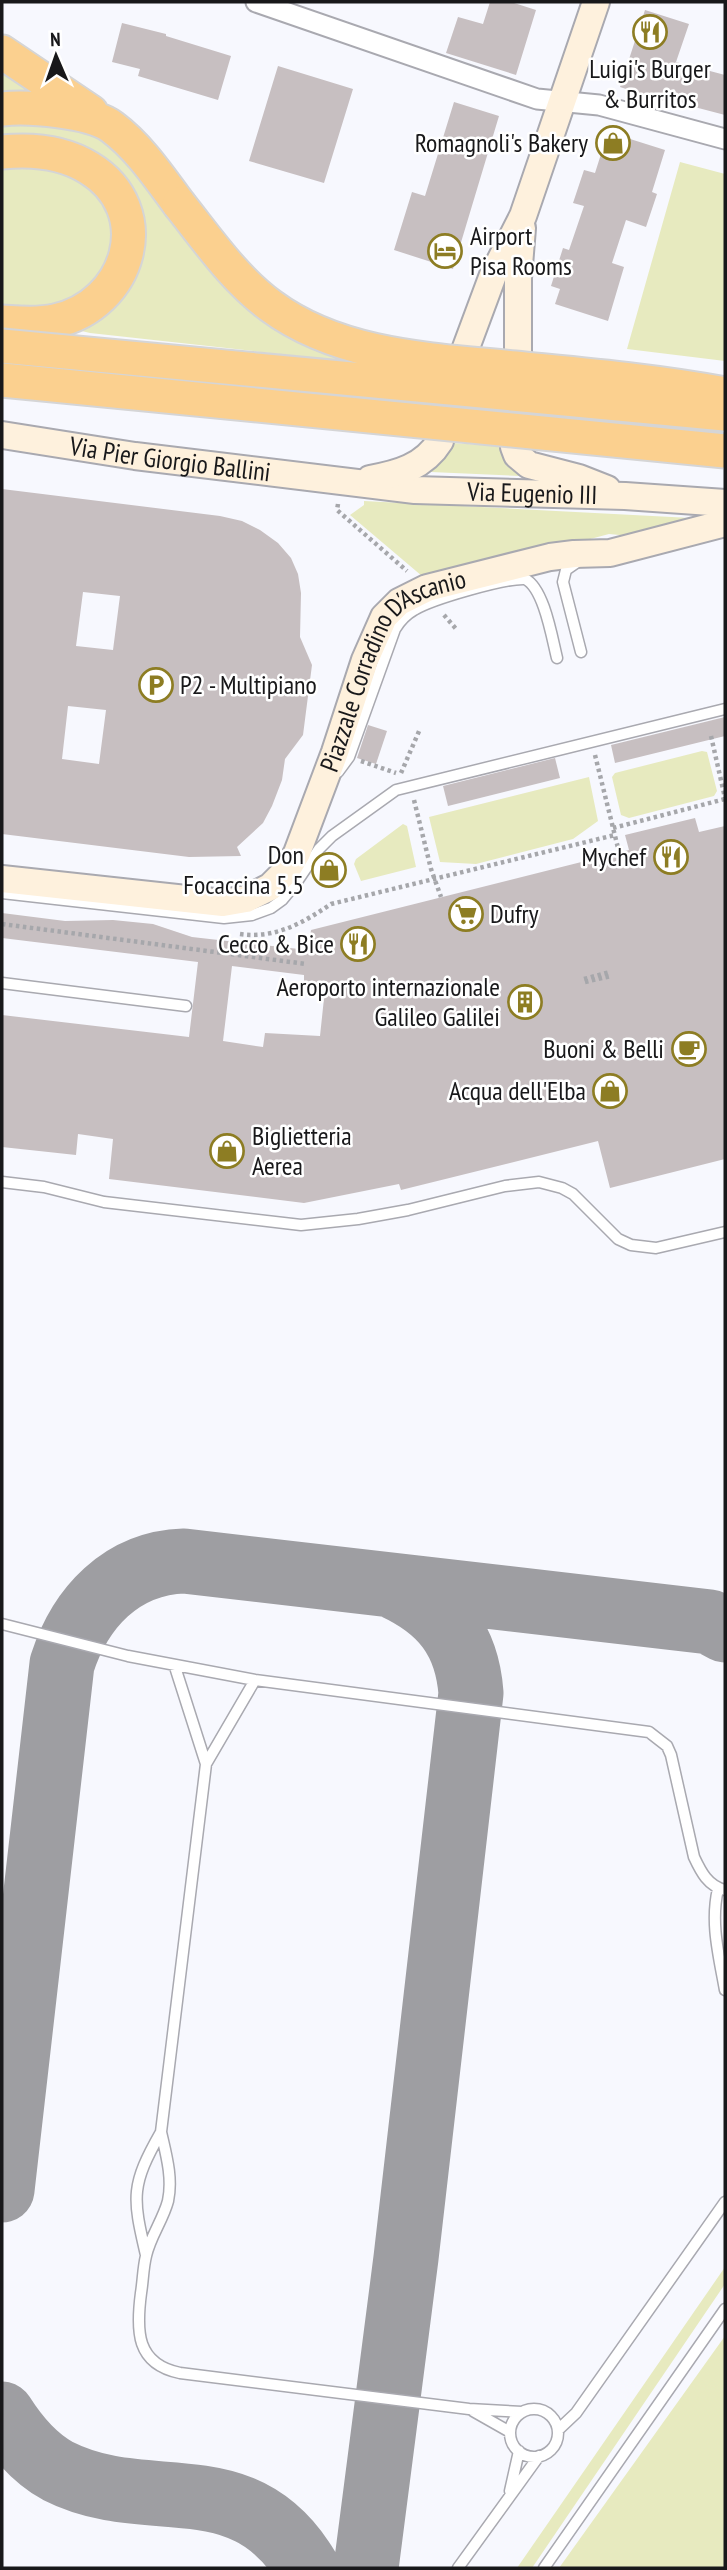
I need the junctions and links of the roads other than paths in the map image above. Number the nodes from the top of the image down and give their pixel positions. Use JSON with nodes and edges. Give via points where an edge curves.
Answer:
{"nodes":[{"id":1,"x":256,"y":2,"type":"edge"},
{"id":2,"x":596,"y":2,"type":"edge"},
{"id":3,"x":2,"y":52,"type":"edge"},
{"id":4,"x":561,"y":102,"type":"junction"},
{"id":5,"x":2,"y":109,"type":"edge"},
{"id":6,"x":110,"y":125,"type":"junction"},
{"id":7,"x":725,"y":139,"type":"edge"},
{"id":8,"x":2,"y":152,"type":"edge"},
{"id":9,"x":523,"y":216,"type":"junction"},
{"id":10,"x":2,"y":322,"type":"edge"},
{"id":11,"x":2,"y":346,"type":"edge"},
{"id":12,"x":464,"y":354,"type":"dead end"},
{"id":13,"x":518,"y":359,"type":"dead end"},
{"id":14,"x":2,"y":380,"type":"edge"},
{"id":15,"x":725,"y":394,"type":"edge"},
{"id":16,"x":725,"y":414,"type":"edge"},
{"id":17,"x":2,"y":435,"type":"edge"},
{"id":18,"x":440,"y":441,"type":"dead end"},
{"id":19,"x":514,"y":447,"type":"dead end"},
{"id":20,"x":725,"y":451,"type":"edge"},
{"id":21,"x":343,"y":488,"type":"junction"},
{"id":22,"x":625,"y":496,"type":"junction"},
{"id":23,"x":725,"y":503,"type":"edge"},
{"id":24,"x":725,"y":523,"type":"edge"},
{"id":25,"x":602,"y":553,"type":"junction"},
{"id":26,"x":432,"y":594,"type":"junction"},
{"id":27,"x":581,"y":652,"type":"dead end"},
{"id":28,"x":557,"y":658,"type":"dead end"},
{"id":29,"x":725,"y":709,"type":"edge"},
{"id":30,"x":2,"y":879,"type":"edge"},
{"id":31,"x":2,"y":893,"type":"edge"},
{"id":32,"x":223,"y":911,"type":"junction"},
{"id":33,"x":2,"y":983,"type":"edge"},
{"id":34,"x":186,"y":1006,"type":"dead end"},
{"id":35,"x":2,"y":1182,"type":"edge"},
{"id":36,"x":725,"y":1232,"type":"edge"},
{"id":37,"x":2,"y":1623,"type":"edge"},
{"id":38,"x":175,"y":1667,"type":"junction"},
{"id":39,"x":255,"y":1680,"type":"junction"},
{"id":40,"x":206,"y":1764,"type":"junction"},
{"id":41,"x":722,"y":1889,"type":"edge"},
{"id":42,"x":725,"y":1990,"type":"edge"},
{"id":43,"x":161,"y":2132,"type":"junction"},
{"id":44,"x":725,"y":2202,"type":"edge"},
{"id":45,"x":146,"y":2255,"type":"junction"},
{"id":46,"x":725,"y":2309,"type":"edge"},
{"id":47,"x":469,"y":2409,"type":"junction"},
{"id":48,"x":522,"y":2412,"type":"junction"},
{"id":49,"x":558,"y":2430,"type":"junction"},
{"id":50,"x":510,"y":2432,"type":"junction"},
{"id":51,"x":519,"y":2451,"type":"junction"},
{"id":52,"x":539,"y":2456,"type":"junction"},
{"id":53,"x":509,"y":2495,"type":"junction"},
{"id":54,"x":458,"y":2568,"type":"edge"},
{"id":55,"x":544,"y":2568,"type":"edge"}],
"edges":[{"from":1,"to":4,"type":"street","via":[[523,95]]},
{"from":2,"to":4,"type":"street"},
{"from":3,"to":6,"type":"highway"},
{"from":4,"to":7,"type":"street","via":[[599,105]]},
{"from":4,"to":9,"type":"street"},
{"from":5,"to":6,"type":"highway","via":[[76,113]]},
{"from":6,"to":15,"type":"highway","bridge":true,"via":[[148,163],[232,269],[271,307],[331,337],[402,356],[671,384]]},
{"from":8,"to":10,"type":"highway","via":[[47,152],[90,169],[111,188],[122,207],[128,236],[125,260],[115,283],[88,308],[58,321]]},
{"from":9,"to":12,"type":"street","via":[[493,275]]},
{"from":9,"to":13,"type":"street"},
{"from":11,"to":16,"type":"highway","bridge":true},
{"from":14,"to":20,"type":"highway","bridge":true},
{"from":17,"to":21,"type":"street","name":"Via Pier Giorgio Ballini"},
{"from":18,"to":21,"type":"street","via":[[414,466]]},
{"from":19,"to":22,"type":"street","via":[[529,464]]},
{"from":21,"to":22,"type":"street","name":"Via Eugenio III"},
{"from":22,"to":23,"type":"street","name":"Via Eugenio III"},
{"from":24,"to":25,"type":"street","name":"Piazzale Corradino D'Ascanio"},
{"from":25,"to":26,"type":"street","name":"Piazzale Corradino D'Ascanio","via":[[550,557]]},
{"from":25,"to":27,"type":"lane","via":[[574,564],[564,577]]},
{"from":26,"to":28,"type":"lane","via":[[529,581],[539,595]]},
{"from":26,"to":32,"type":"street","name":"Piazzale Corradino D'Ascanio","via":[[399,602],[384,617],[297,853],[279,879]]},
{"from":29,"to":32,"type":"lane","name":"Piazzale Corradino D'Ascanio","via":[[387,795],[318,849],[282,900],[271,908],[245,916]]},
{"from":30,"to":32,"type":"street"},
{"from":31,"to":32,"type":"lane"},
{"from":33,"to":34,"type":"lane"},
{"from":35,"to":36,"type":"lane","via":[[104,1202],[300,1225],[358,1219],[539,1182],[573,1194],[618,1239],[631,1245],[656,1248]]},
{"from":37,"to":38,"type":"lane"},
{"from":38,"to":39,"type":"lane"},
{"from":38,"to":40,"type":"lane"},
{"from":39,"to":40,"type":"lane"},
{"from":39,"to":41,"type":"lane","via":[[649,1732],[667,1746],[674,1765],[694,1857],[707,1881]]},
{"from":40,"to":43,"type":"lane"},
{"from":41,"to":42,"type":"lane","via":[[713,1911]]},
{"from":43,"to":45,"type":"lane","via":[[169,2188]]},
{"from":43,"to":45,"type":"lane","via":[[137,2181],[138,2221]]},
{"from":44,"to":49,"type":"lane","via":[[576,2413]]},
{"from":45,"to":47,"type":"lane","via":[[138,2334],[149,2357],[169,2371]]},
{"from":46,"to":55,"type":"lane"},
{"from":47,"to":48,"type":"lane"},
{"from":47,"to":50,"type":"lane"},
{"from":48,"to":49,"type":"lane","via":[[545,2412]]},
{"from":48,"to":50,"type":"lane"},
{"from":49,"to":52,"type":"lane","via":[[551,2450]]},
{"from":50,"to":51,"type":"lane"},
{"from":51,"to":52,"type":"lane"},
{"from":51,"to":53,"type":"lane"},
{"from":52,"to":53,"type":"lane"},
{"from":53,"to":54,"type":"lane"}]}
